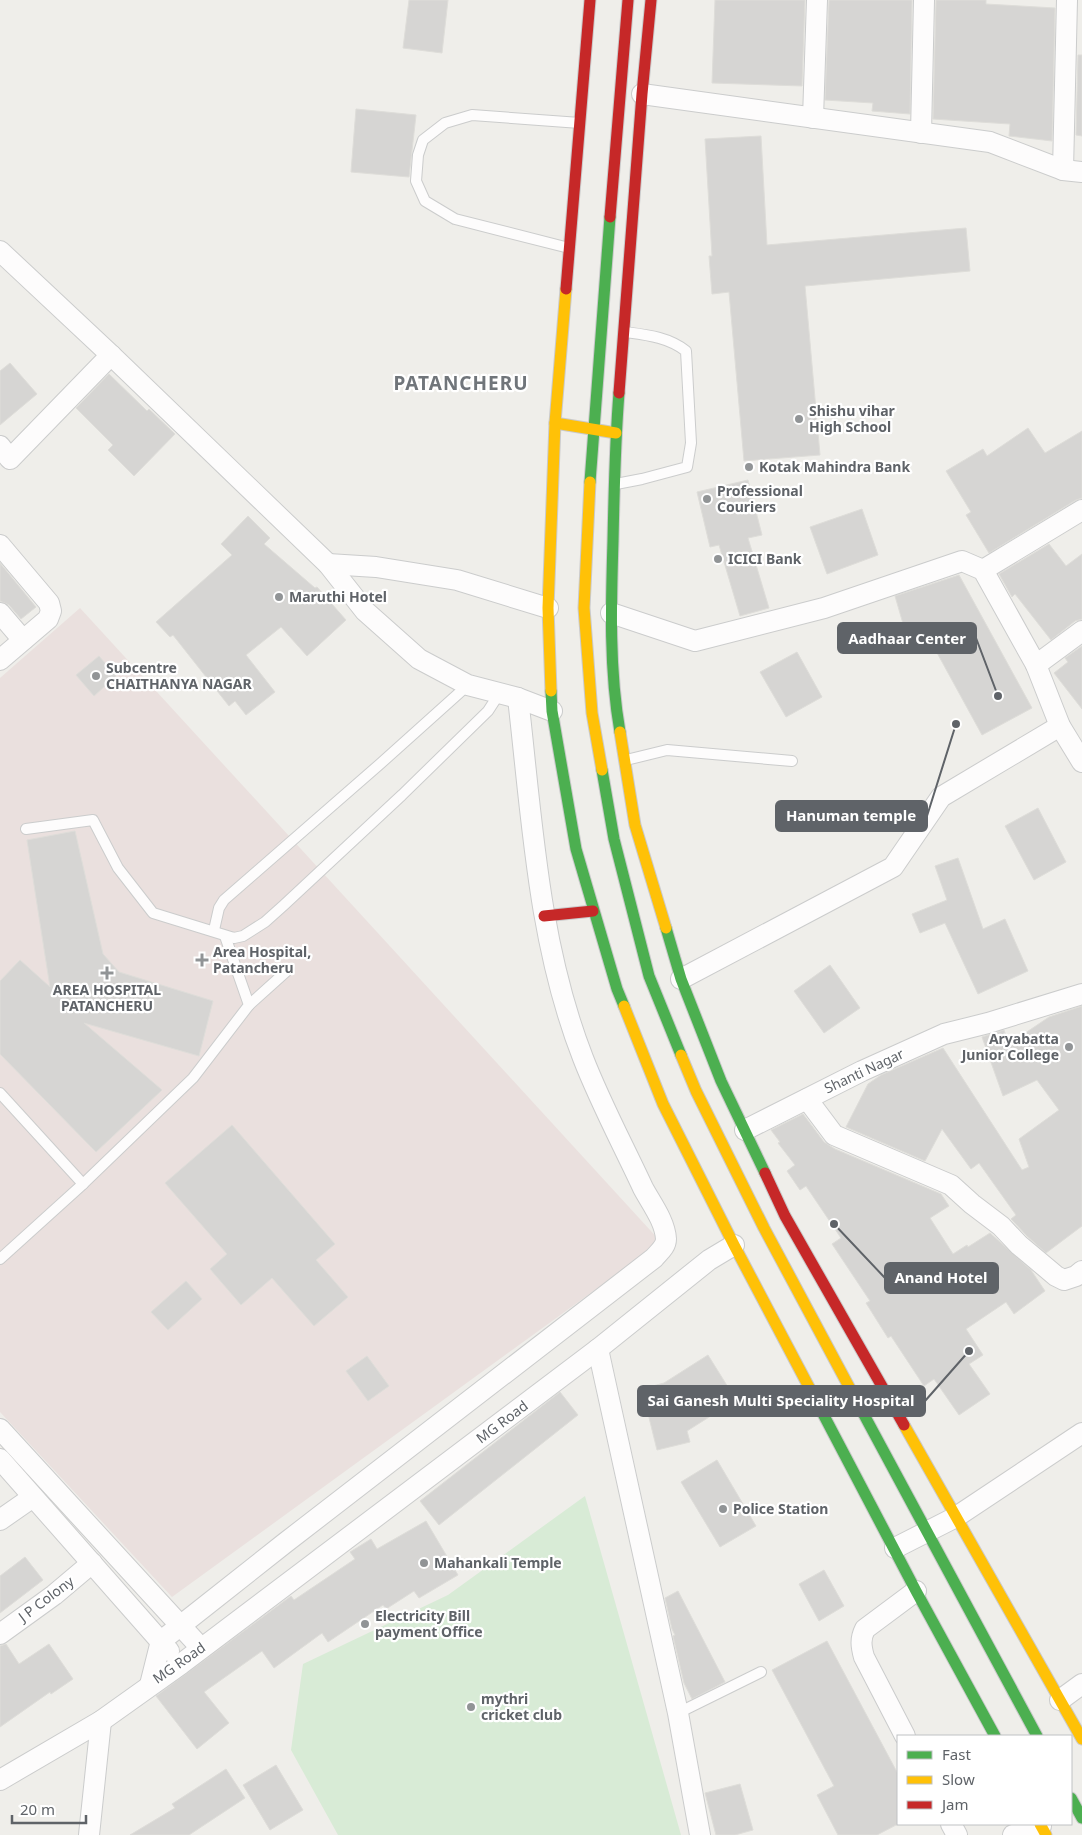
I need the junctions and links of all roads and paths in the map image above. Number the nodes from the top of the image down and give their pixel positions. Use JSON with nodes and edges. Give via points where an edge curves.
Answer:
{"nodes":[{"id":1,"x":590,"y":0,"type":"edge"},
{"id":2,"x":628,"y":0,"type":"edge"},
{"id":3,"x":651,"y":0,"type":"edge"},
{"id":4,"x":817,"y":0,"type":"edge"},
{"id":5,"x":924,"y":0,"type":"edge"},
{"id":6,"x":1068,"y":0,"type":"edge"},
{"id":7,"x":642,"y":94,"type":"junction"},
{"id":8,"x":813,"y":118,"type":"junction"},
{"id":9,"x":580,"y":123,"type":"junction"},
{"id":10,"x":921,"y":133,"type":"junction"},
{"id":11,"x":1072,"y":171,"type":"edge"},
{"id":12,"x":570,"y":248,"type":"junction"},
{"id":13,"x":0,"y":251,"type":"edge"},
{"id":14,"x":624,"y":332,"type":"junction"},
{"id":15,"x":111,"y":355,"type":"junction"},
{"id":16,"x":555,"y":423,"type":"junction"},
{"id":17,"x":593,"y":429,"type":"junction"},
{"id":18,"x":616,"y":433,"type":"junction"},
{"id":19,"x":3,"y":458,"type":"edge"},
{"id":20,"x":614,"y":484,"type":"junction"},
{"id":21,"x":1082,"y":510,"type":"edge"},
{"id":22,"x":0,"y":545,"type":"edge"},
{"id":23,"x":328,"y":564,"type":"junction"},
{"id":24,"x":983,"y":570,"type":"junction"},
{"id":25,"x":548,"y":608,"type":"junction"},
{"id":26,"x":611,"y":613,"type":"junction"},
{"id":27,"x":0,"y":614,"type":"edge"},
{"id":28,"x":1082,"y":631,"type":"edge"},
{"id":29,"x":23,"y":640,"type":"junction"},
{"id":30,"x":0,"y":660,"type":"edge"},
{"id":31,"x":1036,"y":665,"type":"junction"},
{"id":32,"x":468,"y":685,"type":"junction"},
{"id":33,"x":508,"y":696,"type":"junction"},
{"id":34,"x":552,"y":711,"type":"junction"},
{"id":35,"x":1060,"y":726,"type":"junction"},
{"id":36,"x":625,"y":761,"type":"junction"},
{"id":37,"x":792,"y":761,"type":"dead end"},
{"id":38,"x":1082,"y":762,"type":"edge"},
{"id":39,"x":26,"y":829,"type":"dead end"},
{"id":40,"x":594,"y":911,"type":"junction"},
{"id":41,"x":544,"y":916,"type":"junction"},
{"id":42,"x":214,"y":930,"type":"junction"},
{"id":43,"x":225,"y":936,"type":"junction"},
{"id":44,"x":289,"y":969,"type":"dead end"},
{"id":45,"x":680,"y":979,"type":"junction"},
{"id":46,"x":1082,"y":994,"type":"edge"},
{"id":47,"x":249,"y":1005,"type":"junction"},
{"id":48,"x":0,"y":1093,"type":"edge"},
{"id":49,"x":807,"y":1099,"type":"junction"},
{"id":50,"x":744,"y":1130,"type":"junction"},
{"id":51,"x":83,"y":1184,"type":"junction"},
{"id":52,"x":785,"y":1216,"type":"junction"},
{"id":53,"x":764,"y":1228,"type":"junction"},
{"id":54,"x":734,"y":1245,"type":"junction"},
{"id":55,"x":0,"y":1259,"type":"edge"},
{"id":56,"x":1082,"y":1271,"type":"edge"},
{"id":57,"x":598,"y":1349,"type":"junction"},
{"id":58,"x":0,"y":1429,"type":"edge"},
{"id":59,"x":1082,"y":1433,"type":"edge"},
{"id":60,"x":0,"y":1460,"type":"edge"},
{"id":61,"x":33,"y":1496,"type":"junction"},
{"id":62,"x":956,"y":1517,"type":"junction"},
{"id":63,"x":0,"y":1520,"type":"edge"},
{"id":64,"x":927,"y":1531,"type":"junction"},
{"id":65,"x":895,"y":1548,"type":"junction"},
{"id":66,"x":92,"y":1563,"type":"junction"},
{"id":67,"x":916,"y":1592,"type":"junction"},
{"id":68,"x":181,"y":1626,"type":"junction"},
{"id":69,"x":0,"y":1634,"type":"edge"},
{"id":70,"x":161,"y":1641,"type":"junction"},
{"id":71,"x":201,"y":1648,"type":"junction"},
{"id":72,"x":181,"y":1664,"type":"junction"},
{"id":73,"x":761,"y":1672,"type":"dead end"},
{"id":74,"x":1082,"y":1684,"type":"edge"},
{"id":75,"x":150,"y":1686,"type":"junction"},
{"id":76,"x":1060,"y":1700,"type":"junction"},
{"id":77,"x":678,"y":1713,"type":"junction"},
{"id":78,"x":100,"y":1721,"type":"junction"},
{"id":79,"x":1077,"y":1734,"type":"edge"},
{"id":80,"x":904,"y":1735,"type":"edge"},
{"id":81,"x":994,"y":1735,"type":"edge"},
{"id":82,"x":1036,"y":1735,"type":"edge"},
{"id":83,"x":0,"y":1780,"type":"edge"},
{"id":84,"x":1072,"y":1800,"type":"edge"},
{"id":85,"x":1082,"y":1818,"type":"edge"},
{"id":86,"x":1042,"y":1828,"type":"edge"},
{"id":87,"x":89,"y":1835,"type":"edge"},
{"id":88,"x":700,"y":1835,"type":"edge"},
{"id":89,"x":1013,"y":1835,"type":"edge"}],
"edges":[{"from":1,"to":9,"type":"main road"},
{"from":2,"to":17,"type":"main road"},
{"from":3,"to":7,"type":"main road"},
{"from":4,"to":8,"type":"street"},
{"from":5,"to":10,"type":"street"},
{"from":6,"to":11,"type":"street"},
{"from":7,"to":8,"type":"street"},
{"from":7,"to":14,"type":"main road"},
{"from":8,"to":10,"type":"street"},
{"from":9,"to":12,"type":"main road"},
{"from":9,"to":12,"type":"lane","via":[[472,115],[445,123],[423,140],[418,154],[416,181],[425,201],[455,219]]},
{"from":10,"to":11,"type":"street","via":[[990,142]]},
{"from":12,"to":16,"type":"main road"},
{"from":13,"to":15,"type":"street"},
{"from":14,"to":18,"type":"main road"},
{"from":14,"to":20,"type":"lane","via":[[674,342],[686,350],[691,443],[688,467]]},
{"from":15,"to":19,"type":"street"},
{"from":15,"to":23,"type":"street"},
{"from":16,"to":17,"type":"main road"},
{"from":16,"to":25,"type":"main road"},
{"from":17,"to":18,"type":"main road"},
{"from":17,"to":53,"type":"main road","via":[[584,608],[592,713],[614,839],[649,976],[696,1091]]},
{"from":18,"to":20,"type":"main road"},
{"from":20,"to":26,"type":"main road"},
{"from":21,"to":24,"type":"street"},
{"from":22,"to":29,"type":"street","via":[[49,604],[51,611],[48,619]]},
{"from":23,"to":25,"type":"street","via":[[376,567],[457,580]]},
{"from":23,"to":32,"type":"street","via":[[365,611],[419,659]]},
{"from":24,"to":26,"type":"street","via":[[962,561],[824,608],[695,641]]},
{"from":24,"to":31,"type":"street"},
{"from":25,"to":34,"type":"main road"},
{"from":26,"to":36,"type":"main road","via":[[616,710]]},
{"from":27,"to":29,"type":"street"},
{"from":28,"to":31,"type":"street"},
{"from":29,"to":30,"type":"street"},
{"from":31,"to":35,"type":"street"},
{"from":32,"to":33,"type":"street"},
{"from":32,"to":42,"type":"lane","via":[[224,900]]},
{"from":33,"to":34,"type":"street"},
{"from":33,"to":41,"type":"street"},
{"from":33,"to":43,"type":"lane","via":[[488,711],[284,906],[243,936]]},
{"from":34,"to":40,"type":"main road","via":[[576,849]]},
{"from":35,"to":38,"type":"street"},
{"from":35,"to":45,"type":"street","via":[[941,797],[893,867]]},
{"from":36,"to":37,"type":"lane","via":[[667,750]]},
{"from":36,"to":45,"type":"main road","via":[[634,825]]},
{"from":39,"to":42,"type":"lane","via":[[93,820],[118,868],[153,913]]},
{"from":40,"to":41,"type":"main road"},
{"from":40,"to":54,"type":"main road","via":[[617,988],[663,1104]]},
{"from":41,"to":68,"type":"street","name":"MG Road","via":[[562,991],[583,1057],[662,1223],[666,1240],[664,1247]]},
{"from":42,"to":43,"type":"lane"},
{"from":43,"to":47,"type":"lane"},
{"from":44,"to":47,"type":"lane"},
{"from":45,"to":50,"type":"main road"},
{"from":46,"to":49,"type":"street","name":"Shanti Nagar","via":[[944,1034],[862,1070]]},
{"from":47,"to":51,"type":"lane","via":[[193,1078]]},
{"from":48,"to":51,"type":"lane"},
{"from":49,"to":50,"type":"street","name":"Shanti Nagar"},
{"from":49,"to":56,"type":"street","via":[[834,1136],[951,1185],[1056,1276],[1064,1280]]},
{"from":50,"to":52,"type":"main road"},
{"from":51,"to":55,"type":"lane"},
{"from":52,"to":53,"type":"street"},
{"from":52,"to":62,"type":"main road"},
{"from":53,"to":64,"type":"main road"},
{"from":54,"to":57,"type":"street","name":"MG Road","via":[[709,1260]]},
{"from":54,"to":65,"type":"main road"},
{"from":57,"to":71,"type":"street","name":"MG Road"},
{"from":57,"to":77,"type":"street"},
{"from":58,"to":68,"type":"street"},
{"from":59,"to":62,"type":"street"},
{"from":60,"to":61,"type":"street"},
{"from":61,"to":63,"type":"street"},
{"from":61,"to":66,"type":"street"},
{"from":62,"to":64,"type":"street"},
{"from":62,"to":76,"type":"main road"},
{"from":64,"to":65,"type":"street"},
{"from":64,"to":82,"type":"main road"},
{"from":65,"to":67,"type":"main road"},
{"from":66,"to":69,"type":"street","name":"J P Colony"},
{"from":66,"to":70,"type":"street"},
{"from":67,"to":80,"type":"street","via":[[865,1629],[861,1645],[864,1657]]},
{"from":67,"to":81,"type":"main road"},
{"from":68,"to":70,"type":"street","name":"MG Road"},
{"from":68,"to":71,"type":"street"},
{"from":70,"to":72,"type":"street"},
{"from":70,"to":75,"type":"street","name":"MG Road"},
{"from":71,"to":72,"type":"street","name":"MG Road"},
{"from":72,"to":75,"type":"street","name":"MG Road"},
{"from":73,"to":77,"type":"lane"},
{"from":74,"to":76,"type":"street"},
{"from":75,"to":78,"type":"street"},
{"from":76,"to":79,"type":"main road"},
{"from":77,"to":88,"type":"street"},
{"from":78,"to":83,"type":"street"},
{"from":78,"to":87,"type":"street"},
{"from":84,"to":85,"type":"main road"},
{"from":86,"to":89,"type":"street"}]}
